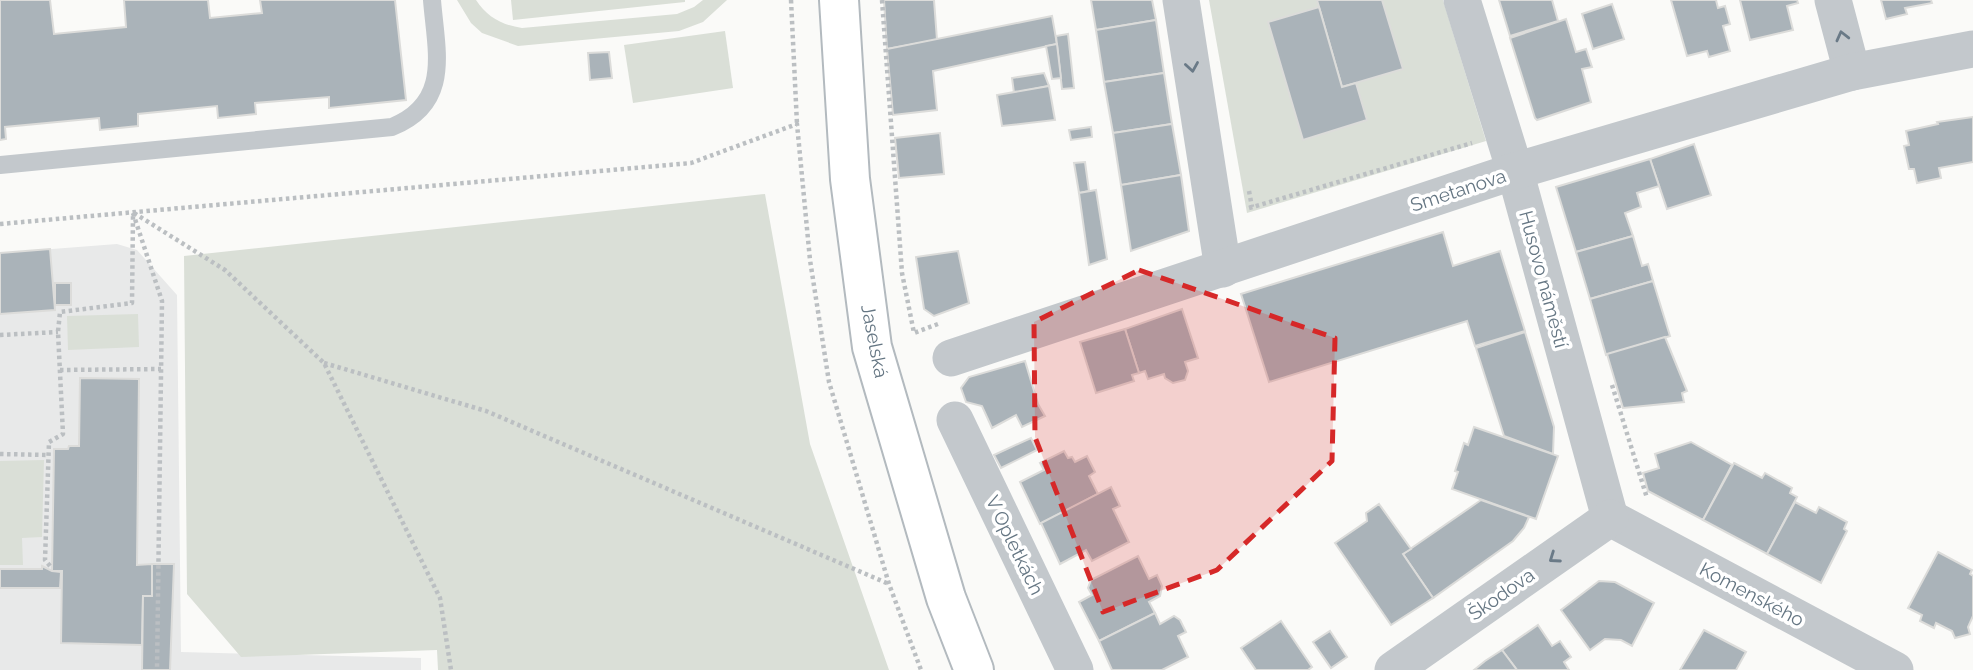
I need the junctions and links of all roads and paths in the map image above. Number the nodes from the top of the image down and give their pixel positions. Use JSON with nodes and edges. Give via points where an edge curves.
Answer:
{"nodes":[{"id":1,"x":432,"y":0,"type":"edge"},
{"id":2,"x":790,"y":0,"type":"edge"},
{"id":3,"x":839,"y":0,"type":"edge"},
{"id":4,"x":882,"y":0,"type":"edge"},
{"id":5,"x":1181,"y":0,"type":"edge"},
{"id":6,"x":1462,"y":0,"type":"edge"},
{"id":7,"x":1833,"y":0,"type":"edge"},
{"id":8,"x":1973,"y":49,"type":"edge"},
{"id":9,"x":1852,"y":72,"type":"junction"},
{"id":10,"x":797,"y":124,"type":"junction"},
{"id":11,"x":1503,"y":134,"type":"junction"},
{"id":12,"x":0,"y":166,"type":"edge"},
{"id":13,"x":1515,"y":172,"type":"junction"},
{"id":14,"x":133,"y":212,"type":"junction"},
{"id":15,"x":1215,"y":219,"type":"junction"},
{"id":16,"x":0,"y":224,"type":"edge"},
{"id":17,"x":1223,"y":269,"type":"junction"},
{"id":18,"x":942,"y":322,"type":"dead end"},
{"id":19,"x":58,"y":332,"type":"junction"},
{"id":20,"x":0,"y":335,"type":"edge"},
{"id":21,"x":951,"y":358,"type":"dead end"},
{"id":22,"x":324,"y":363,"type":"junction"},
{"id":23,"x":162,"y":369,"type":"junction"},
{"id":24,"x":60,"y":370,"type":"junction"},
{"id":25,"x":955,"y":420,"type":"dead end"},
{"id":26,"x":0,"y":454,"type":"edge"},
{"id":27,"x":48,"y":456,"type":"junction"},
{"id":28,"x":1609,"y":519,"type":"junction"},
{"id":29,"x":50,"y":566,"type":"dead end"},
{"id":30,"x":889,"y":584,"type":"junction"},
{"id":31,"x":157,"y":670,"type":"edge"},
{"id":32,"x":451,"y":670,"type":"edge"},
{"id":33,"x":921,"y":670,"type":"edge"},
{"id":34,"x":974,"y":670,"type":"edge"},
{"id":35,"x":1075,"y":670,"type":"edge"},
{"id":36,"x":1393,"y":670,"type":"edge"},
{"id":37,"x":1895,"y":670,"type":"edge"}],
"edges":[{"from":1,"to":12,"type":"lane","via":[[438,71],[425,103],[399,124]]},
{"from":2,"to":10,"type":"path"},
{"from":3,"to":34,"type":"street","name":"Jaselská","via":[[850,179],[872,347],[946,598]]},
{"from":4,"to":18,"type":"path","via":[[902,273],[914,333]]},
{"from":5,"to":15,"type":"street","one_way":true},
{"from":6,"to":11,"type":"street","name":"Husovo náměstí"},
{"from":9,"to":7,"type":"street","one_way":true},
{"from":8,"to":9,"type":"street","name":"Smetanova"},
{"from":9,"to":13,"type":"street","name":"Smetanova"},
{"from":10,"to":14,"type":"path","via":[[691,163]]},
{"from":10,"to":30,"type":"path","via":[[810,260],[829,382]]},
{"from":11,"to":13,"type":"street","name":"Husovo náměstí"},
{"from":11,"to":15,"type":"path"},
{"from":13,"to":17,"type":"street","name":"Smetanova"},
{"from":13,"to":28,"type":"street","name":"Husovo náměstí"},
{"from":14,"to":16,"type":"path"},
{"from":14,"to":19,"type":"path","via":[[132,303],[60,312]]},
{"from":14,"to":22,"type":"path","via":[[225,270]]},
{"from":14,"to":23,"type":"path","via":[[162,300]]},
{"from":15,"to":17,"type":"street"},
{"from":17,"to":21,"type":"street","name":"Smetanova"},
{"from":19,"to":20,"type":"path"},
{"from":19,"to":24,"type":"path"},
{"from":22,"to":30,"type":"path","via":[[486,411]]},
{"from":22,"to":32,"type":"path","via":[[440,598]]},
{"from":23,"to":24,"type":"path"},
{"from":23,"to":31,"type":"path"},
{"from":24,"to":27,"type":"path","via":[[63,434],[49,442]]},
{"from":25,"to":35,"type":"street","name":"V Opletkách"},
{"from":26,"to":27,"type":"path"},
{"from":27,"to":29,"type":"path","via":[[45,560]]},
{"from":28,"to":36,"type":"street","name":"Škodova","one_way":true},
{"from":28,"to":37,"type":"street","name":"Komenského"},
{"from":30,"to":33,"type":"path"}]}
